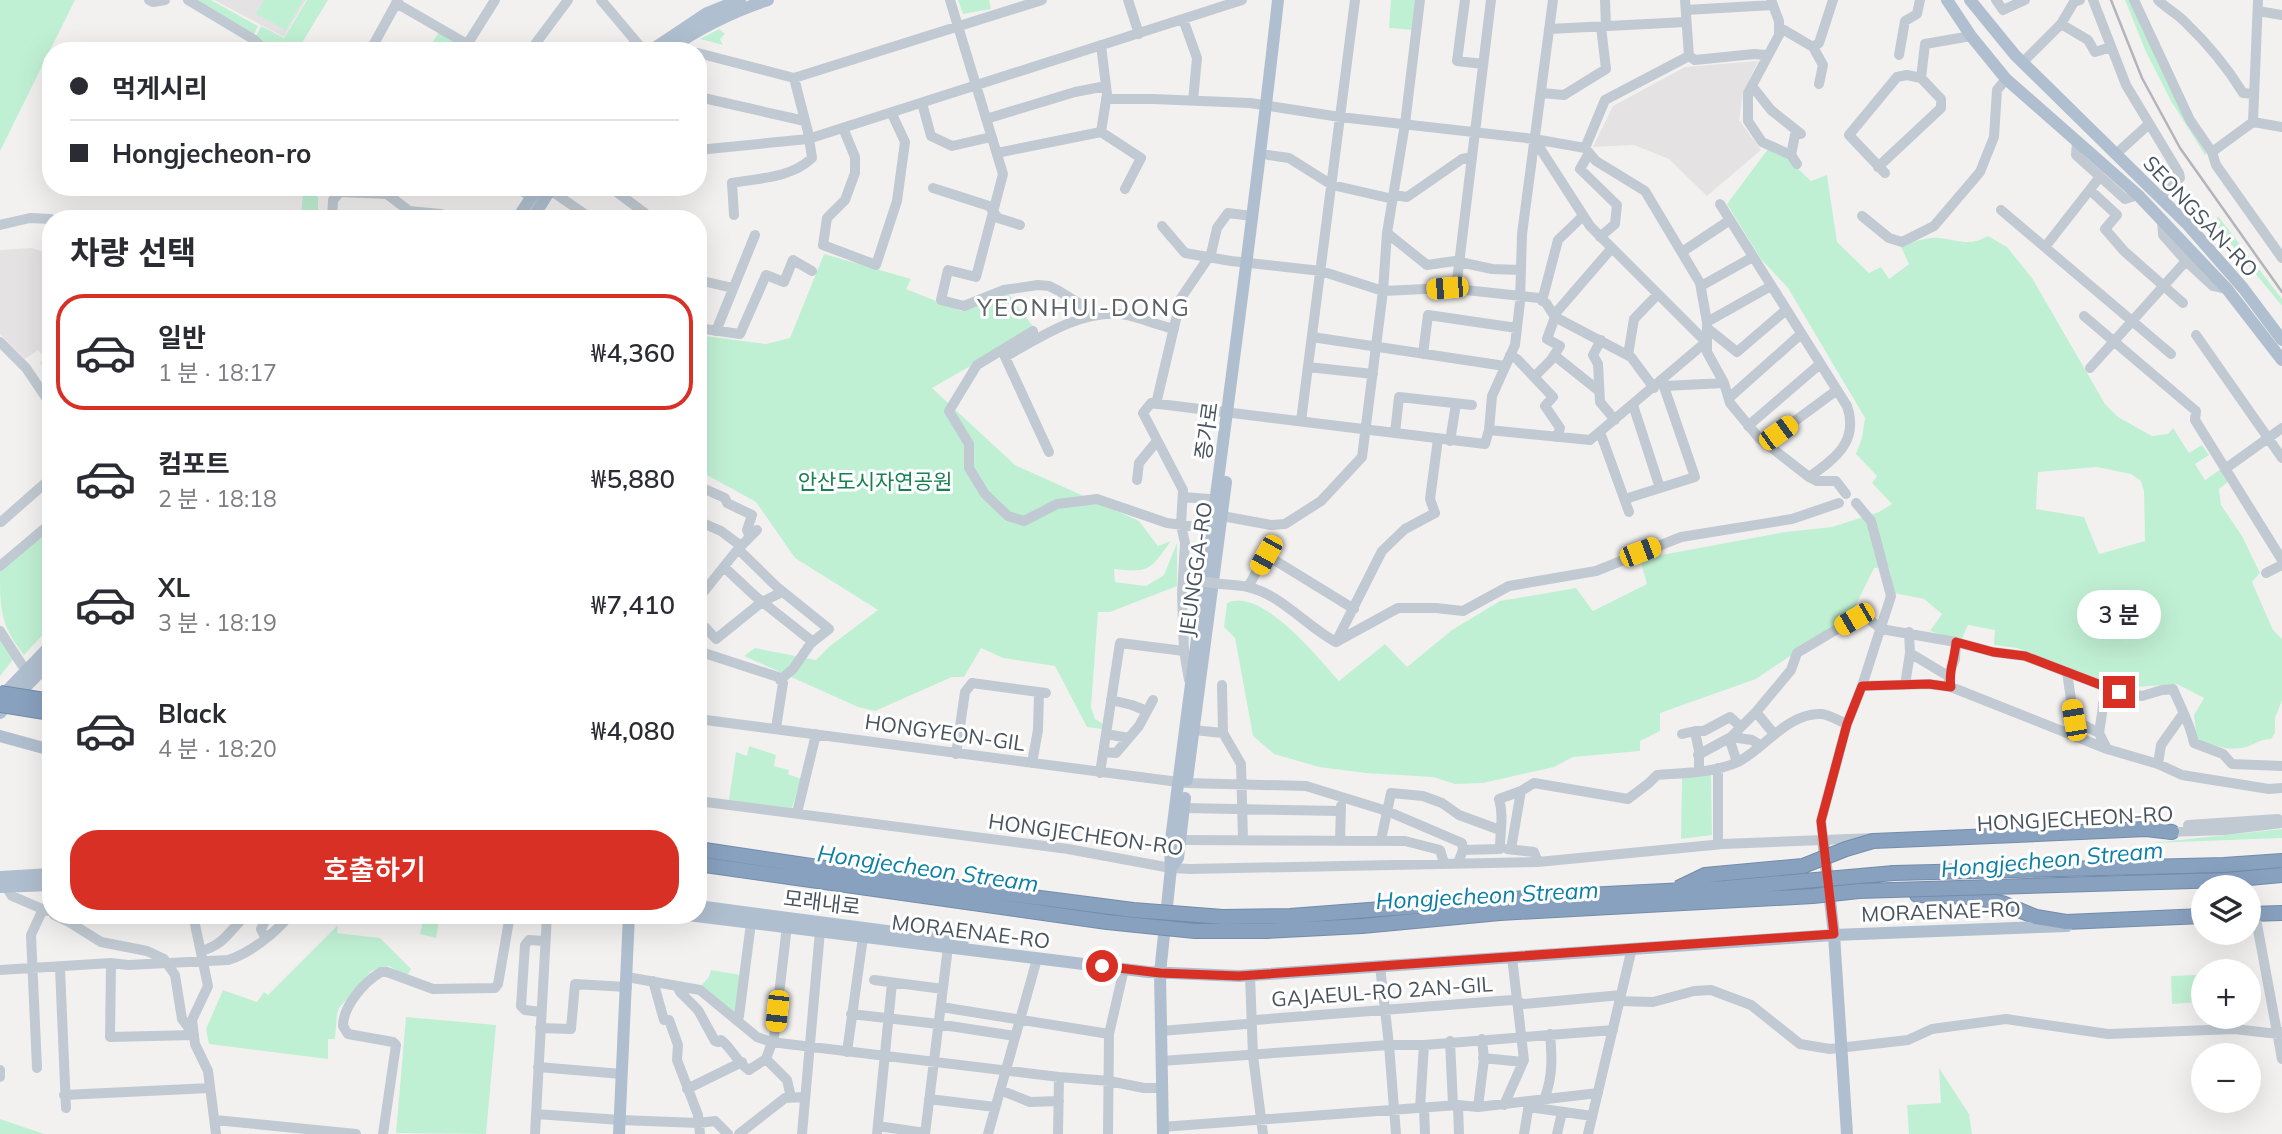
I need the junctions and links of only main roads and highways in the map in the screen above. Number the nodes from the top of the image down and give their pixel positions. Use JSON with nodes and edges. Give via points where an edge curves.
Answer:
{"nodes":[{"id":1,"x":740,"y":0,"type":"edge"},
{"id":2,"x":768,"y":0,"type":"edge"},
{"id":3,"x":1278,"y":0,"type":"edge"},
{"id":4,"x":1286,"y":0,"type":"edge"},
{"id":5,"x":1947,"y":0,"type":"edge"},
{"id":6,"x":1970,"y":0,"type":"edge"},
{"id":7,"x":662,"y":42,"type":"edge"},
{"id":8,"x":680,"y":42,"type":"edge"},
{"id":9,"x":1270,"y":106,"type":"junction"},
{"id":10,"x":538,"y":196,"type":"edge"},
{"id":11,"x":525,"y":210,"type":"edge"},
{"id":12,"x":1250,"y":263,"type":"junction"},
{"id":13,"x":2282,"y":340,"type":"edge"},
{"id":14,"x":2281,"y":359,"type":"edge"},
{"id":15,"x":1232,"y":412,"type":"junction"},
{"id":16,"x":34,"y":675,"type":"edge"},
{"id":17,"x":0,"y":695,"type":"edge"},
{"id":18,"x":42,"y":700,"type":"edge"},
{"id":19,"x":0,"y":705,"type":"edge"},
{"id":20,"x":42,"y":712,"type":"edge"},
{"id":21,"x":0,"y":713,"type":"edge"},
{"id":22,"x":0,"y":736,"type":"edge"},
{"id":23,"x":42,"y":748,"type":"edge"},
{"id":24,"x":1182,"y":782,"type":"junction"},
{"id":25,"x":2172,"y":832,"type":"road end"},
{"id":26,"x":1823,"y":846,"type":"road end"},
{"id":27,"x":707,"y":850,"type":"edge"},
{"id":28,"x":2282,"y":861,"type":"edge"},
{"id":29,"x":707,"y":865,"type":"edge"},
{"id":30,"x":1170,"y":874,"type":"junction"},
{"id":31,"x":42,"y":875,"type":"edge"},
{"id":32,"x":2282,"y":875,"type":"edge"},
{"id":33,"x":1,"y":882,"type":"edge"},
{"id":34,"x":42,"y":884,"type":"edge"},
{"id":35,"x":1672,"y":891,"type":"junction"},
{"id":36,"x":1859,"y":891,"type":"junction"},
{"id":37,"x":707,"y":907,"type":"edge"},
{"id":38,"x":2282,"y":913,"type":"edge"},
{"id":39,"x":2261,"y":916,"type":"edge"},
{"id":40,"x":707,"y":917,"type":"edge"},
{"id":41,"x":2191,"y":917,"type":"edge"},
{"id":42,"x":2261,"y":918,"type":"edge"},
{"id":43,"x":2282,"y":919,"type":"edge"},
{"id":44,"x":2191,"y":922,"type":"edge"},
{"id":45,"x":629,"y":924,"type":"edge"},
{"id":46,"x":1834,"y":934,"type":"junction"},
{"id":47,"x":1157,"y":969,"type":"junction"},
{"id":48,"x":1163,"y":1130,"type":"edge"},
{"id":49,"x":619,"y":1134,"type":"edge"},
{"id":50,"x":1847,"y":1134,"type":"edge"}],
"edges":[{"from":1,"to":7,"type":"main road","via":[[707,13]]},
{"from":2,"to":8,"type":"main road","via":[[710,23]]},
{"from":3,"to":9,"type":"main road"},
{"from":4,"to":9,"type":"main road","name":"JEUNGGA-RO"},
{"from":5,"to":14,"type":"main road","name":"SEONGSAN-RO","via":[[2006,79],[2162,219],[2227,289]]},
{"from":6,"to":13,"type":"main road","name":"SEONGSAN-RO","via":[[2023,62],[2162,197],[2222,263]]},
{"from":9,"to":12,"type":"main road","via":[[1252,216]]},
{"from":9,"to":12,"type":"main road","name":"JEUNGGA-RO","via":[[1268,155]]},
{"from":10,"to":11,"type":"main road"},
{"from":12,"to":15,"type":"main road","name":"JEUNGGA-RO"},
{"from":15,"to":24,"type":"main road","name":"증가로","via":[[1190,684]]},
{"from":15,"to":24,"type":"main road","name":"JEUNGGA-RO","via":[[1222,516]]},
{"from":16,"to":17,"type":"main road"},
{"from":16,"to":21,"type":"main road","bridge":true},
{"from":17,"to":18,"type":"highway","bridge":true},
{"from":19,"to":20,"type":"highway","bridge":true},
{"from":22,"to":23,"type":"main road"},
{"from":24,"to":30,"type":"main road","name":"증가로"},
{"from":24,"to":30,"type":"main road","name":"JEUNGGA-RO","via":[[1182,839]]},
{"from":25,"to":35,"type":"highway","bridge":true,"via":[[2146,829],[1873,841],[1803,866],[1705,875]]},
{"from":26,"to":46,"type":"main road","bridge":true},
{"from":27,"to":35,"type":"highway","bridge":true,"via":[[1133,910],[1223,917]]},
{"from":28,"to":35,"type":"highway","bridge":true,"via":[[1894,873]]},
{"from":29,"to":36,"type":"highway","bridge":true,"via":[[1195,931],[1362,926]]},
{"from":30,"to":47,"type":"main road","bridge":true},
{"from":31,"to":33,"type":"main road"},
{"from":32,"to":36,"type":"highway","bridge":true},
{"from":33,"to":34,"type":"main road"},
{"from":36,"to":41,"type":"highway","bridge":true,"via":[[1972,897],[2066,922]]},
{"from":37,"to":47,"type":"main road","name":"모래내로"},
{"from":38,"to":39,"type":"highway"},
{"from":40,"to":47,"type":"main road","name":"MORAENAE-RO","via":[[1124,969]]},
{"from":42,"to":43,"type":"main road"},
{"from":44,"to":46,"type":"main road","name":"MORAENAE-RO"},
{"from":45,"to":49,"type":"main road"},
{"from":46,"to":47,"type":"main road","name":"MORAENAE-RO","via":[[1250,975]]},
{"from":46,"to":50,"type":"main road"},
{"from":47,"to":48,"type":"main road"}]}
